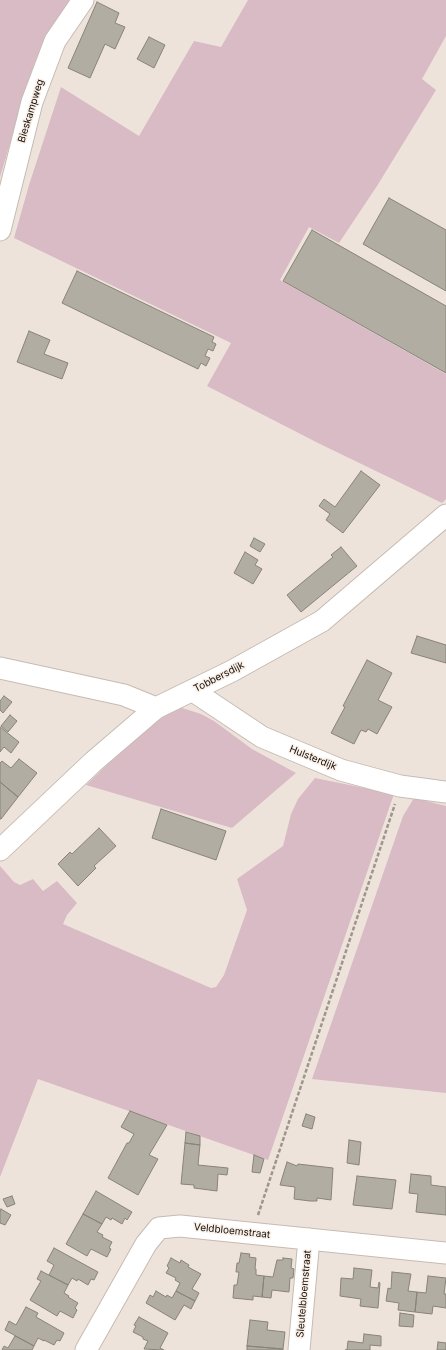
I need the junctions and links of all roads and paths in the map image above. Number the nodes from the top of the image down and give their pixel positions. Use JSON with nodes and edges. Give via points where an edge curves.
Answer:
{"nodes":[{"id":1,"x":84,"y":0,"type":"edge"},
{"id":2,"x":0,"y":230,"type":"edge"},
{"id":3,"x":446,"y":515,"type":"edge"},
{"id":4,"x":0,"y":668,"type":"edge"},
{"id":5,"x":193,"y":691,"type":"junction"},
{"id":6,"x":156,"y":708,"type":"junction"},
{"id":7,"x":400,"y":786,"type":"junction"},
{"id":8,"x":446,"y":792,"type":"edge"},
{"id":9,"x":0,"y":850,"type":"edge"},
{"id":10,"x":251,"y":1234,"type":"junction"},
{"id":11,"x":309,"y":1239,"type":"junction"},
{"id":12,"x":446,"y":1253,"type":"edge"},
{"id":13,"x":86,"y":1350,"type":"edge"},
{"id":14,"x":299,"y":1350,"type":"edge"}],
"edges":[{"from":1,"to":2,"type":"street","name":"Bieskampweg","via":[[55,41],[32,102]]},
{"from":3,"to":5,"type":"street","name":"Tobbersdijk","via":[[322,621]]},
{"from":4,"to":6,"type":"street","via":[[124,695]]},
{"from":5,"to":6,"type":"street","name":"Tobbersdijk"},
{"from":5,"to":7,"type":"street","name":"Hulsterdijk","via":[[262,737],[341,770]]},
{"from":6,"to":9,"type":"street","name":"Tobbersdijk","via":[[93,762]]},
{"from":7,"to":8,"type":"street","name":"Hulsterdijk"},
{"from":7,"to":10,"type":"path"},
{"from":10,"to":11,"type":"street","name":"Veldbloemstraat"},
{"from":10,"to":13,"type":"street","name":"Veldbloemstraat","via":[[180,1226],[159,1228],[146,1244]]},
{"from":11,"to":12,"type":"street","name":"Veldbloemstraat"},
{"from":11,"to":14,"type":"street","name":"Sleutelbloemstraat"}]}
